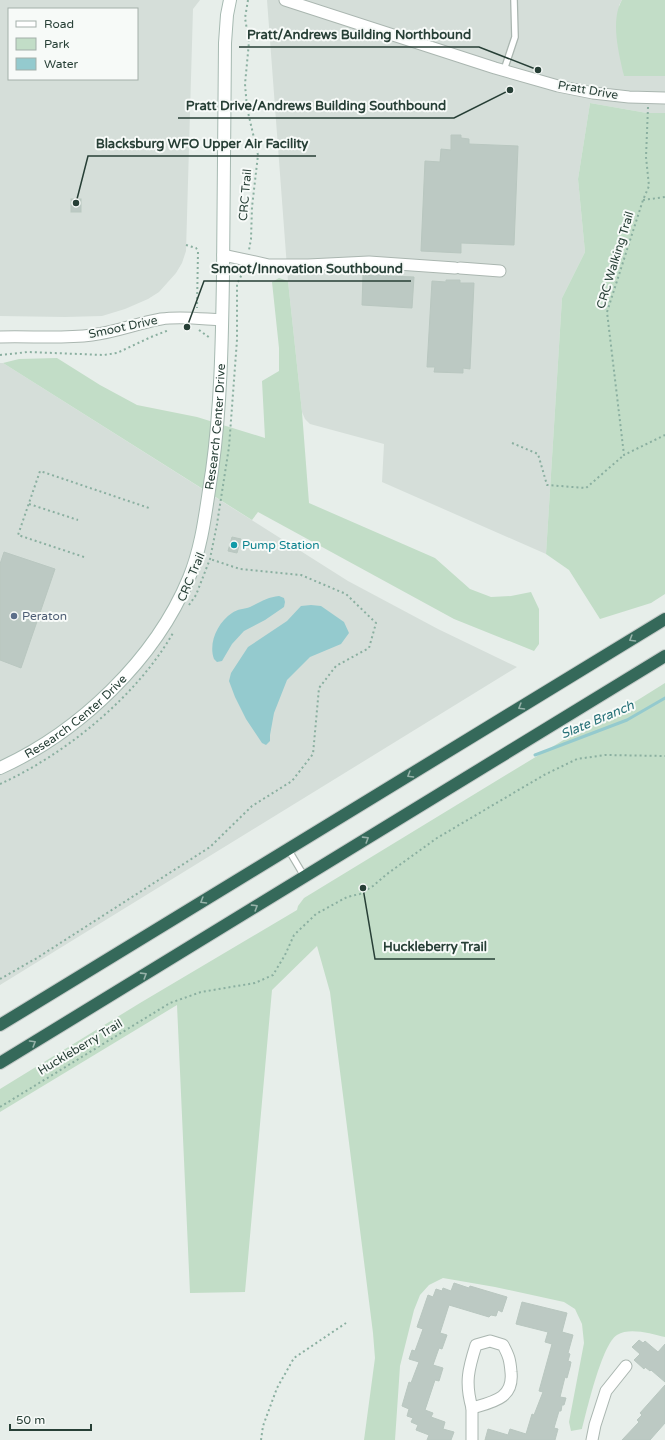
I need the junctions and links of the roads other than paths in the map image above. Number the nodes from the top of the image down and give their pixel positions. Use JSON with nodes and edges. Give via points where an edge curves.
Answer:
{"nodes":[{"id":1,"x":230,"y":0,"type":"edge"},
{"id":2,"x":285,"y":0,"type":"edge"},
{"id":3,"x":514,"y":0,"type":"edge"},
{"id":4,"x":504,"y":70,"type":"junction"},
{"id":5,"x":665,"y":98,"type":"edge"},
{"id":6,"x":223,"y":255,"type":"junction"},
{"id":7,"x":500,"y":271,"type":"dead end"},
{"id":8,"x":222,"y":320,"type":"junction"},
{"id":9,"x":0,"y":337,"type":"edge"},
{"id":10,"x":665,"y":619,"type":"edge"},
{"id":11,"x":665,"y":656,"type":"edge"},
{"id":12,"x":0,"y":768,"type":"edge"},
{"id":13,"x":288,"y":849,"type":"junction"},
{"id":14,"x":305,"y":877,"type":"junction"},
{"id":15,"x":0,"y":1025,"type":"edge"},
{"id":16,"x":0,"y":1063,"type":"edge"},
{"id":17,"x":626,"y":1366,"type":"dead end"},
{"id":18,"x":472,"y":1408,"type":"junction"},
{"id":19,"x":472,"y":1440,"type":"edge"},
{"id":20,"x":592,"y":1440,"type":"edge"}],
"edges":[{"from":1,"to":6,"type":"main road","name":"Research Center Drive","via":[[225,43]]},
{"from":2,"to":4,"type":"street","name":"Pratt Drive"},
{"from":3,"to":4,"type":"lane","via":[[515,37]]},
{"from":4,"to":5,"type":"street","name":"Pratt Drive","via":[[593,93]]},
{"from":6,"to":7,"type":"street","via":[[269,265],[369,262]]},
{"from":6,"to":8,"type":"main road","name":"Research Center Drive"},
{"from":8,"to":9,"type":"street","name":"Smoot Drive","via":[[162,319],[92,335]]},
{"from":8,"to":12,"type":"main road","name":"Research Center Drive","via":[[218,415],[202,534],[195,560],[177,603],[165,625],[140,659],[117,684],[79,719],[49,740]]},
{"from":10,"to":13,"type":"highway","one_way":true},
{"from":14,"to":11,"type":"highway","one_way":true},
{"from":13,"to":14,"type":"lane"},
{"from":13,"to":15,"type":"highway","one_way":true},
{"from":16,"to":14,"type":"highway","one_way":true},
{"from":17,"to":20,"type":"street","via":[[606,1392]]},
{"from":18,"to":18,"type":"street","via":[[495,1402],[506,1394],[512,1381],[509,1357],[503,1346],[490,1341],[476,1346],[467,1391]]},
{"from":18,"to":19,"type":"street"}]}
